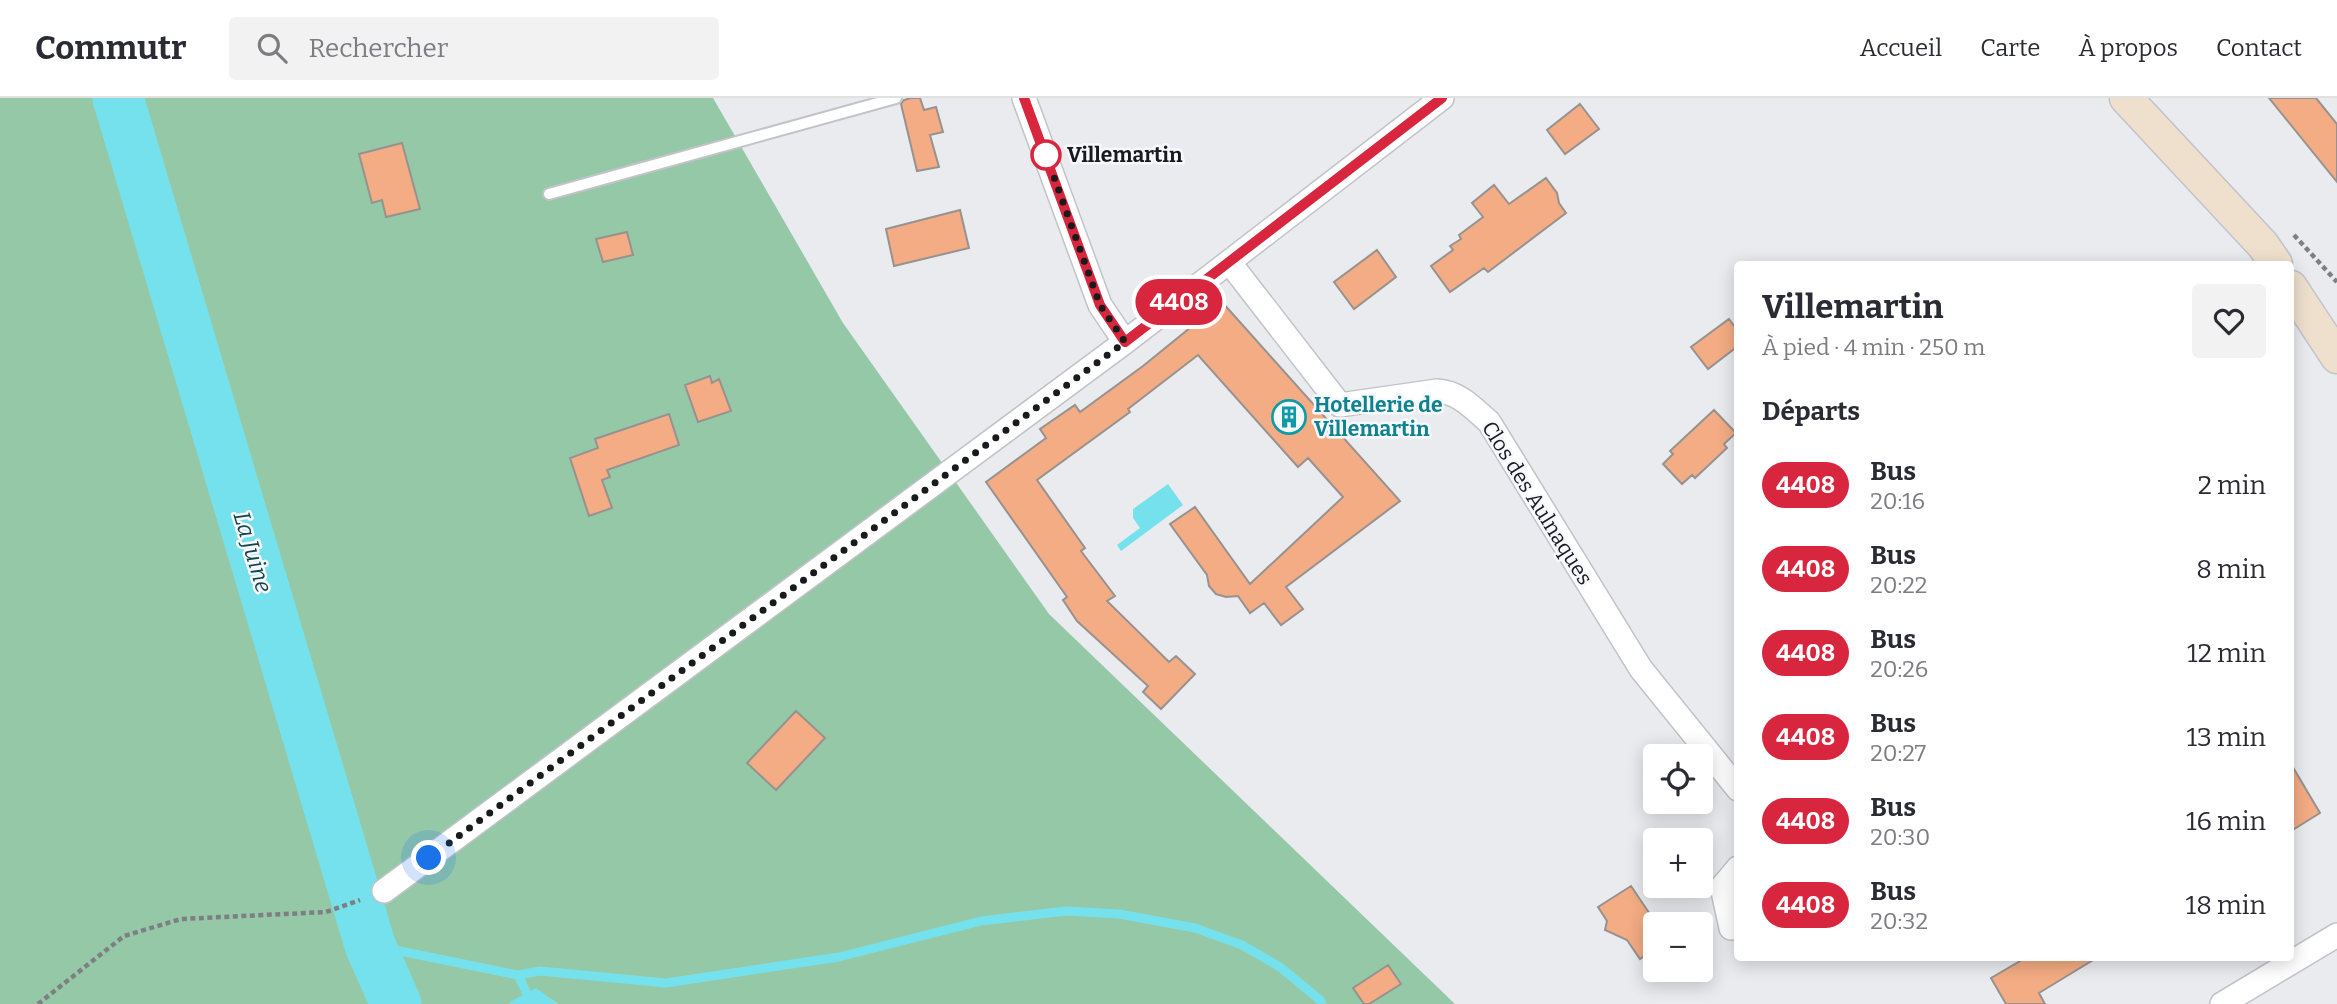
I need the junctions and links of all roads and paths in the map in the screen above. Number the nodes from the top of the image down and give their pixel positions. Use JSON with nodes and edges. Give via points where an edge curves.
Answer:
{"nodes":[{"id":1,"x":896,"y":98,"type":"edge"},
{"id":2,"x":1024,"y":98,"type":"edge"},
{"id":3,"x":1442,"y":98,"type":"edge"},
{"id":4,"x":2126,"y":98,"type":"edge"},
{"id":5,"x":549,"y":194,"type":"dead end"},
{"id":6,"x":2274,"y":261,"type":"edge"},
{"id":7,"x":1230,"y":263,"type":"junction"},
{"id":8,"x":2294,"y":292,"type":"edge"},
{"id":9,"x":1125,"y":342,"type":"junction"},
{"id":10,"x":2337,"y":357,"type":"edge"},
{"id":11,"x":1734,"y":784,"type":"edge"},
{"id":12,"x":1734,"y":873,"type":"edge"},
{"id":13,"x":384,"y":891,"type":"joint"},
{"id":14,"x":1731,"y":928,"type":"dead end"},
{"id":15,"x":2337,"y":935,"type":"edge"},
{"id":16,"x":2294,"y":961,"type":"edge"},
{"id":17,"x":2294,"y":961,"type":"edge"},
{"id":18,"x":38,"y":1004,"type":"edge"},
{"id":19,"x":2222,"y":1004,"type":"edge"}],
"edges":[{"from":1,"to":5,"type":"lane"},
{"from":2,"to":9,"type":"street","via":[[1100,305]]},
{"from":3,"to":7,"type":"street"},
{"from":4,"to":6,"type":"main road"},
{"from":7,"to":9,"type":"street"},
{"from":7,"to":11,"type":"street","name":"Clos des Aulnaques","via":[[1340,405],[1447,391],[1489,422],[1641,668]]},
{"from":8,"to":10,"type":"main road"},
{"from":9,"to":13,"type":"street"},
{"from":12,"to":14,"type":"street","via":[[1722,887]]},
{"from":13,"to":18,"type":"path","via":[[326,912],[181,919],[124,936]]},
{"from":15,"to":16,"type":"street"},
{"from":17,"to":19,"type":"street"}]}
